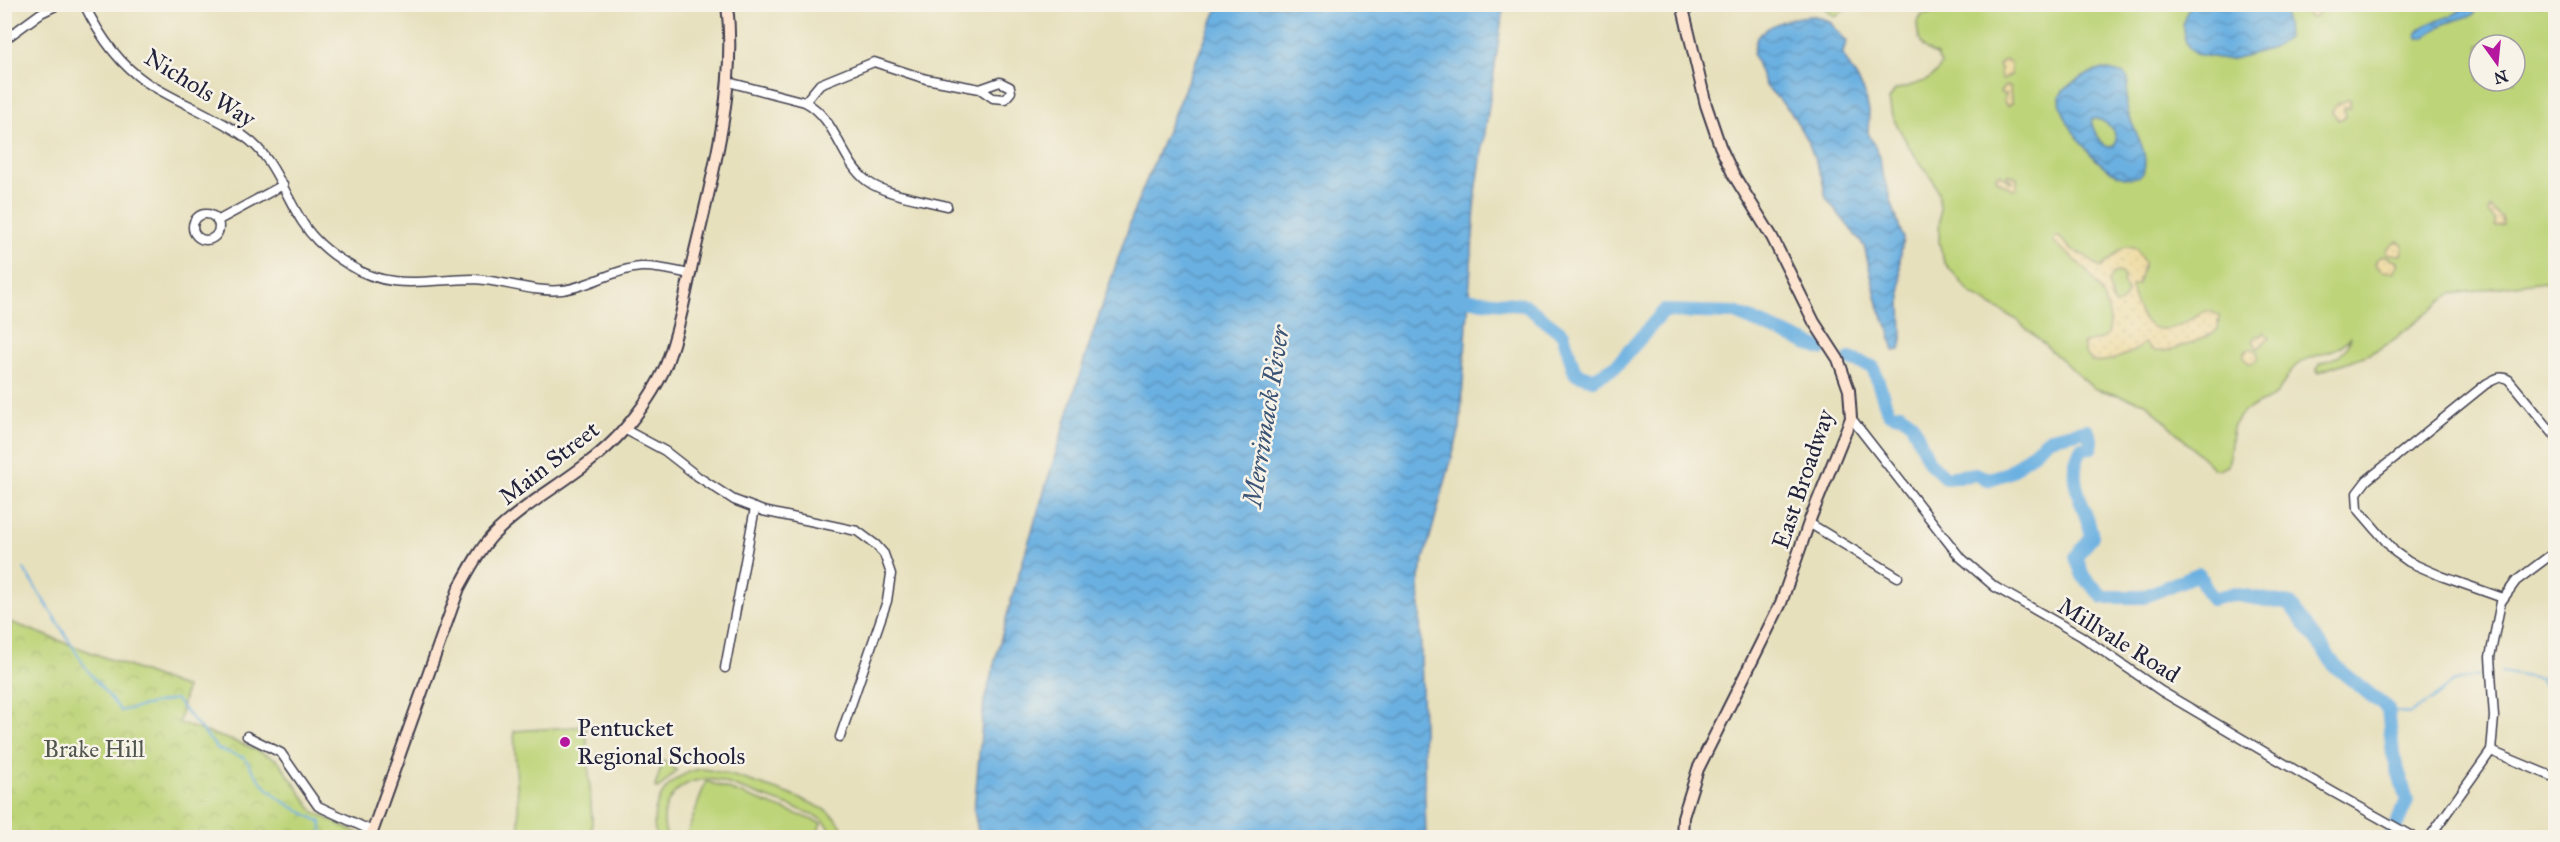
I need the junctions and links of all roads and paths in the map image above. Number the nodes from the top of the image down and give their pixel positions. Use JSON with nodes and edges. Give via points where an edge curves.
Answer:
{"nodes":[{"id":1,"x":60,"y":4,"type":"edge"},
{"id":2,"x":84,"y":4,"type":"edge"},
{"id":3,"x":728,"y":4,"type":"edge"},
{"id":4,"x":1682,"y":4,"type":"edge"},
{"id":5,"x":4,"y":40,"type":"edge"},
{"id":6,"x":728,"y":82,"type":"junction"},
{"id":7,"x":980,"y":89,"type":"dead end"},
{"id":8,"x":805,"y":102,"type":"junction"},
{"id":9,"x":283,"y":185,"type":"junction"},
{"id":10,"x":947,"y":206,"type":"dead end"},
{"id":11,"x":217,"y":221,"type":"dead end"},
{"id":12,"x":690,"y":274,"type":"junction"},
{"id":13,"x":1851,"y":418,"type":"junction"},
{"id":14,"x":624,"y":429,"type":"junction"},
{"id":15,"x":2556,"y":437,"type":"edge"},
{"id":16,"x":755,"y":508,"type":"junction"},
{"id":17,"x":1809,"y":523,"type":"junction"},
{"id":18,"x":2556,"y":551,"type":"edge"},
{"id":19,"x":1898,"y":577,"type":"dead end"},
{"id":20,"x":2503,"y":597,"type":"junction"},
{"id":21,"x":725,"y":668,"type":"dead end"},
{"id":22,"x":247,"y":736,"type":"dead end"},
{"id":23,"x":840,"y":737,"type":"dead end"},
{"id":24,"x":2491,"y":751,"type":"junction"},
{"id":25,"x":2556,"y":778,"type":"edge"},
{"id":26,"x":371,"y":834,"type":"edge"},
{"id":27,"x":1682,"y":837,"type":"edge"},
{"id":28,"x":2415,"y":837,"type":"edge"},
{"id":29,"x":2429,"y":837,"type":"edge"}],
"edges":[{"from":1,"to":5,"type":"street"},
{"from":2,"to":9,"type":"street","name":"Nichols Way","via":[[100,33],[132,71],[247,138]]},
{"from":3,"to":6,"type":"main road","name":"Main Street"},
{"from":4,"to":13,"type":"main road","name":"East Broadway","via":[[1716,138],[1814,322],[1838,359],[1849,390]]},
{"from":6,"to":8,"type":"street"},
{"from":6,"to":12,"type":"main road","name":"Main Street"},
{"from":7,"to":8,"type":"street","via":[[926,79],[874,62],[820,84]]},
{"from":8,"to":10,"type":"street","via":[[826,119],[867,181],[879,188]]},
{"from":9,"to":11,"type":"street"},
{"from":9,"to":12,"type":"street","name":"Nichols Way","via":[[304,225],[327,250],[351,267],[388,280],[426,284],[473,279],[549,291],[640,267]]},
{"from":12,"to":14,"type":"main road","name":"Main Street","via":[[665,367]]},
{"from":13,"to":17,"type":"main road","name":"East Broadway"},
{"from":13,"to":28,"type":"street","name":"Millvale Road","via":[[1959,556],[1989,583],[2081,636],[2161,691]]},
{"from":14,"to":16,"type":"street","via":[[665,451],[720,493]]},
{"from":14,"to":26,"type":"main road","name":"Main Street","via":[[601,453],[518,513],[480,552],[456,596]]},
{"from":15,"to":20,"type":"street","via":[[2509,380],[2497,378],[2367,480],[2357,493],[2358,508],[2369,523],[2409,562]]},
{"from":16,"to":21,"type":"street"},
{"from":16,"to":23,"type":"street","via":[[857,531],[876,545],[889,565],[891,585],[887,601]]},
{"from":17,"to":19,"type":"street"},
{"from":17,"to":27,"type":"main road","name":"East Broadway","via":[[1781,603],[1698,769],[1683,817]]},
{"from":18,"to":20,"type":"street","via":[[2516,581]]},
{"from":20,"to":24,"type":"street","via":[[2490,657],[2494,717]]},
{"from":22,"to":26,"type":"street","via":[[281,753],[318,806]]},
{"from":24,"to":25,"type":"street"},
{"from":24,"to":29,"type":"street"}]}
